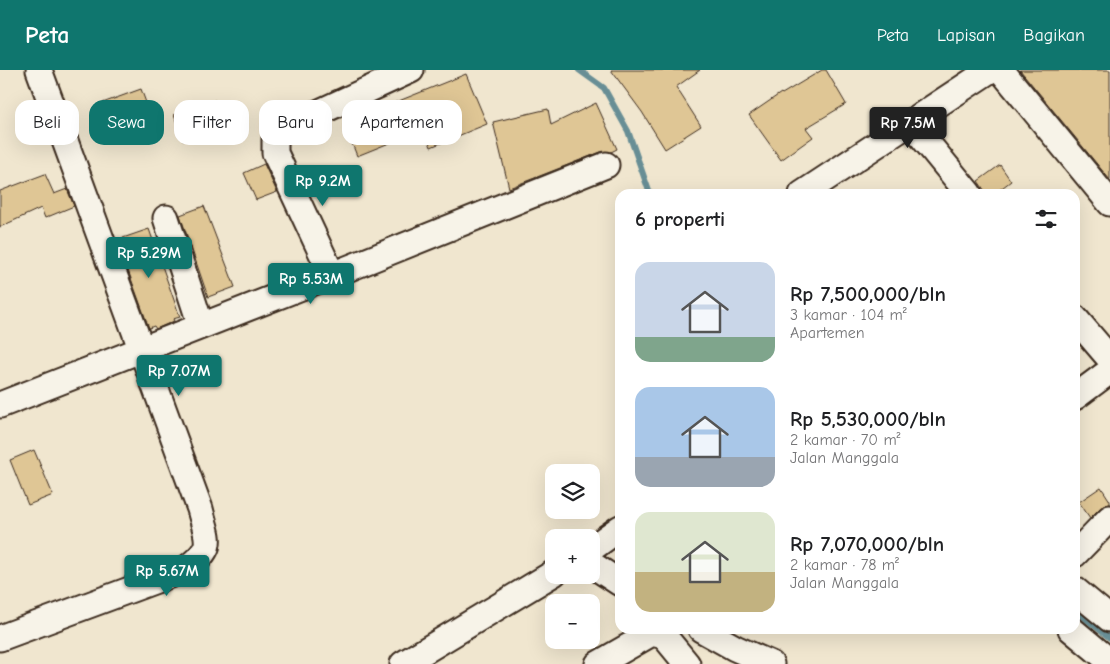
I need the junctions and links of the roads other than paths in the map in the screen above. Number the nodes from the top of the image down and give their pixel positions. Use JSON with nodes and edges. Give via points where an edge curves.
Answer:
{"nodes":[{"id":1,"x":39,"y":70,"type":"edge"},
{"id":2,"x":411,"y":70,"type":"edge"},
{"id":3,"x":990,"y":70,"type":"edge"},
{"id":4,"x":1001,"y":70,"type":"edge"},
{"id":5,"x":911,"y":123,"type":"junction"},
{"id":6,"x":606,"y":165,"type":"dead end"},
{"id":7,"x":810,"y":189,"type":"edge"},
{"id":8,"x":965,"y":189,"type":"edge"},
{"id":9,"x":1110,"y":203,"type":"edge"},
{"id":10,"x":166,"y":218,"type":"dead end"},
{"id":11,"x":332,"y":275,"type":"junction"},
{"id":12,"x":1080,"y":324,"type":"edge"},
{"id":13,"x":201,"y":326,"type":"junction"},
{"id":14,"x":140,"y":350,"type":"junction"},
{"id":15,"x":1110,"y":359,"type":"edge"},
{"id":16,"x":1110,"y":371,"type":"edge"},
{"id":17,"x":1080,"y":393,"type":"edge"},
{"id":18,"x":0,"y":405,"type":"edge"},
{"id":19,"x":1110,"y":518,"type":"edge"},
{"id":20,"x":615,"y":532,"type":"edge"},
{"id":21,"x":600,"y":542,"type":"edge"},
{"id":22,"x":1080,"y":549,"type":"edge"},
{"id":23,"x":600,"y":570,"type":"edge"},
{"id":24,"x":545,"y":578,"type":"edge"},
{"id":25,"x":615,"y":579,"type":"edge"},
{"id":26,"x":1080,"y":594,"type":"edge"},
{"id":27,"x":1110,"y":619,"type":"edge"},
{"id":28,"x":650,"y":634,"type":"edge"},
{"id":29,"x":656,"y":634,"type":"edge"},
{"id":30,"x":710,"y":634,"type":"edge"},
{"id":31,"x":1077,"y":634,"type":"edge"},
{"id":32,"x":0,"y":638,"type":"edge"},
{"id":33,"x":1107,"y":659,"type":"edge"},
{"id":34,"x":403,"y":664,"type":"edge"},
{"id":35,"x":598,"y":664,"type":"edge"},
{"id":36,"x":687,"y":664,"type":"edge"},
{"id":37,"x":771,"y":664,"type":"edge"}],
"edges":[{"from":1,"to":14,"type":"street"},
{"from":2,"to":11,"type":"street","via":[[286,128],[275,139],[275,153]]},
{"from":3,"to":5,"type":"street"},
{"from":4,"to":9,"type":"street"},
{"from":5,"to":7,"type":"street"},
{"from":5,"to":8,"type":"street"},
{"from":6,"to":11,"type":"street"},
{"from":10,"to":13,"type":"street"},
{"from":11,"to":13,"type":"street"},
{"from":12,"to":15,"type":"street"},
{"from":13,"to":14,"type":"street"},
{"from":14,"to":18,"type":"street"},
{"from":14,"to":32,"type":"street","via":[[200,509],[208,542],[206,551],[186,569]]},
{"from":16,"to":17,"type":"street"},
{"from":19,"to":22,"type":"street"},
{"from":20,"to":21,"type":"street"},
{"from":23,"to":25,"type":"street"},
{"from":24,"to":34,"type":"street"},
{"from":26,"to":27,"type":"street"},
{"from":28,"to":35,"type":"street"},
{"from":29,"to":36,"type":"street","via":[[664,636]]},
{"from":30,"to":37,"type":"street"},
{"from":31,"to":33,"type":"street"}]}
